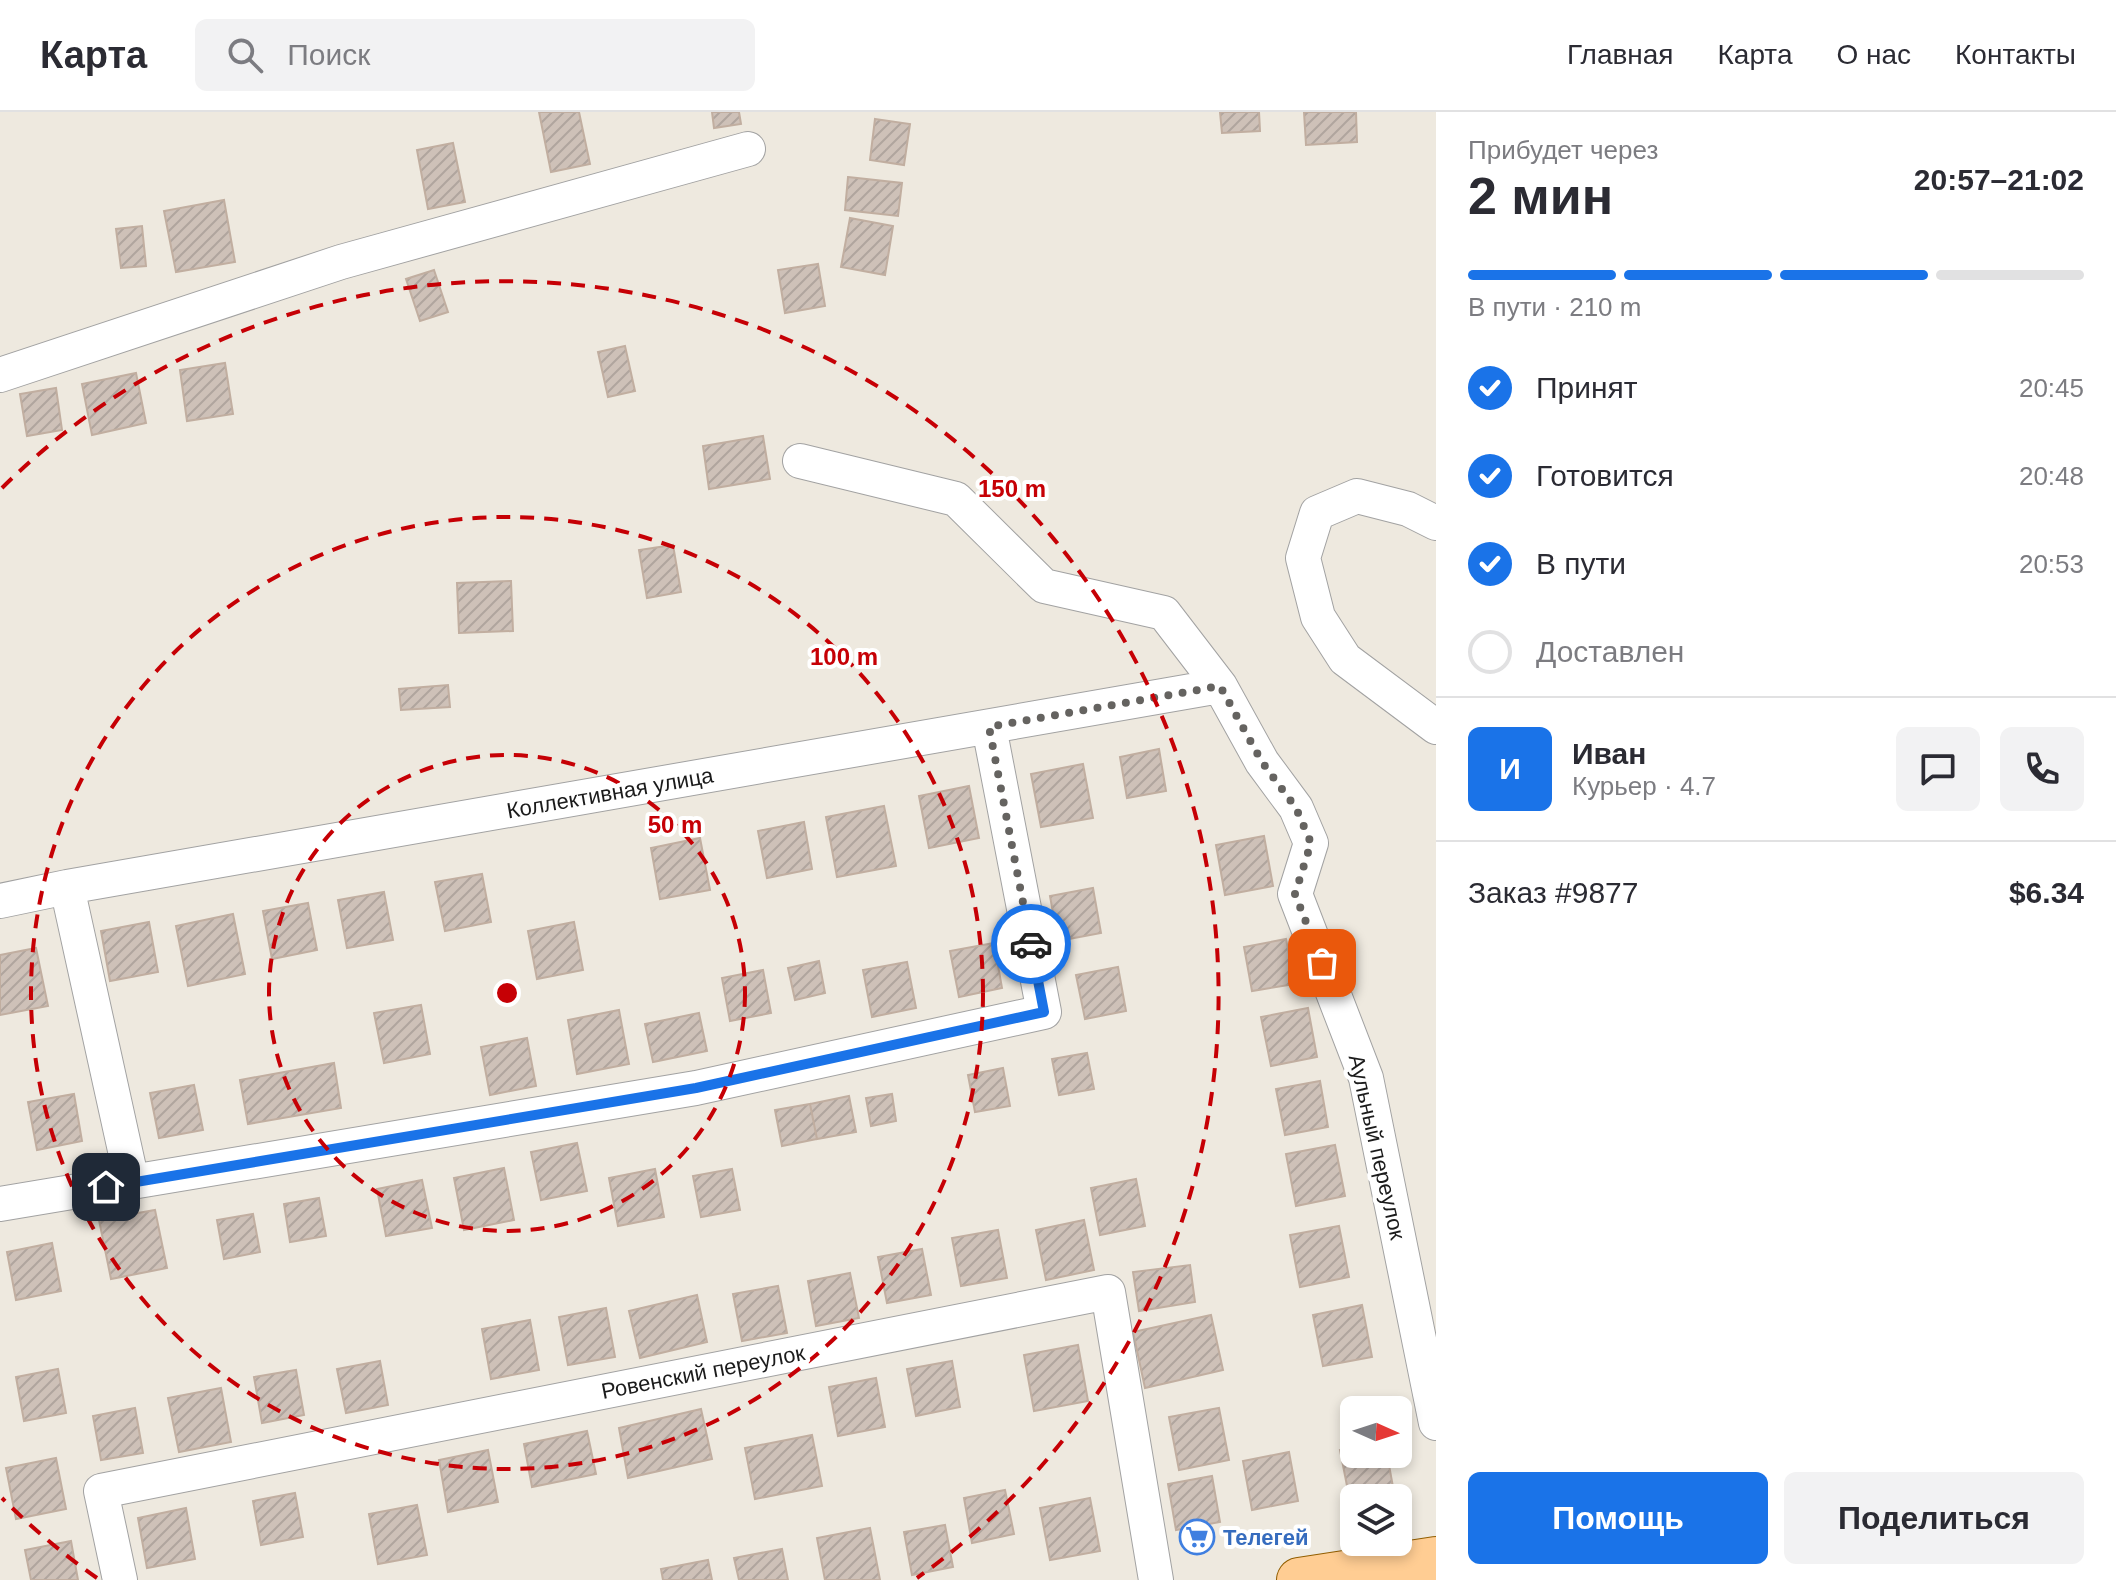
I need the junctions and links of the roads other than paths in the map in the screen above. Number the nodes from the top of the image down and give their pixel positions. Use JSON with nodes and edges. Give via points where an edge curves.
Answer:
{"nodes":[{"id":1,"x":748,"y":149,"type":"dead end"},
{"id":2,"x":0,"y":375,"type":"edge"},
{"id":3,"x":800,"y":461,"type":"dead end"},
{"id":4,"x":1436,"y":523,"type":"edge"},
{"id":5,"x":1220,"y":686,"type":"junction"},
{"id":6,"x":989,"y":727,"type":"junction"},
{"id":7,"x":1436,"y":727,"type":"edge"},
{"id":8,"x":67,"y":887,"type":"junction"},
{"id":9,"x":0,"y":901,"type":"edge"},
{"id":10,"x":132,"y":1182,"type":"junction"},
{"id":11,"x":0,"y":1204,"type":"edge"},
{"id":12,"x":1436,"y":1423,"type":"edge"},
{"id":13,"x":1436,"y":1559,"type":"edge"},
{"id":14,"x":120,"y":1580,"type":"edge"},
{"id":15,"x":1156,"y":1580,"type":"edge"},
{"id":16,"x":1299,"y":1580,"type":"edge"}],
"edges":[{"from":1,"to":2,"type":"street","via":[[341,262]]},
{"from":3,"to":5,"type":"street","name":"Аульный переулок","via":[[956,499],[1044,586],[1164,613]]},
{"from":4,"to":7,"type":"street","via":[[1408,509],[1357,496],[1317,513],[1303,558],[1318,617],[1345,659]]},
{"from":5,"to":6,"type":"street","name":"Коллективная улица"},
{"from":5,"to":12,"type":"street","name":"Аульный переулок","via":[[1262,762],[1296,808],[1311,843],[1295,894],[1366,1078]]},
{"from":6,"to":8,"type":"street","name":"Коллективная улица"},
{"from":6,"to":10,"type":"street","via":[[1044,1012],[696,1088]]},
{"from":8,"to":9,"type":"street","name":"Коллективная улица"},
{"from":8,"to":10,"type":"street"},
{"from":10,"to":11,"type":"street"},
{"from":13,"to":16,"type":"main road"},
{"from":14,"to":15,"type":"street","name":"Ровенский переулок","via":[[101,1491],[1108,1292]]}]}
